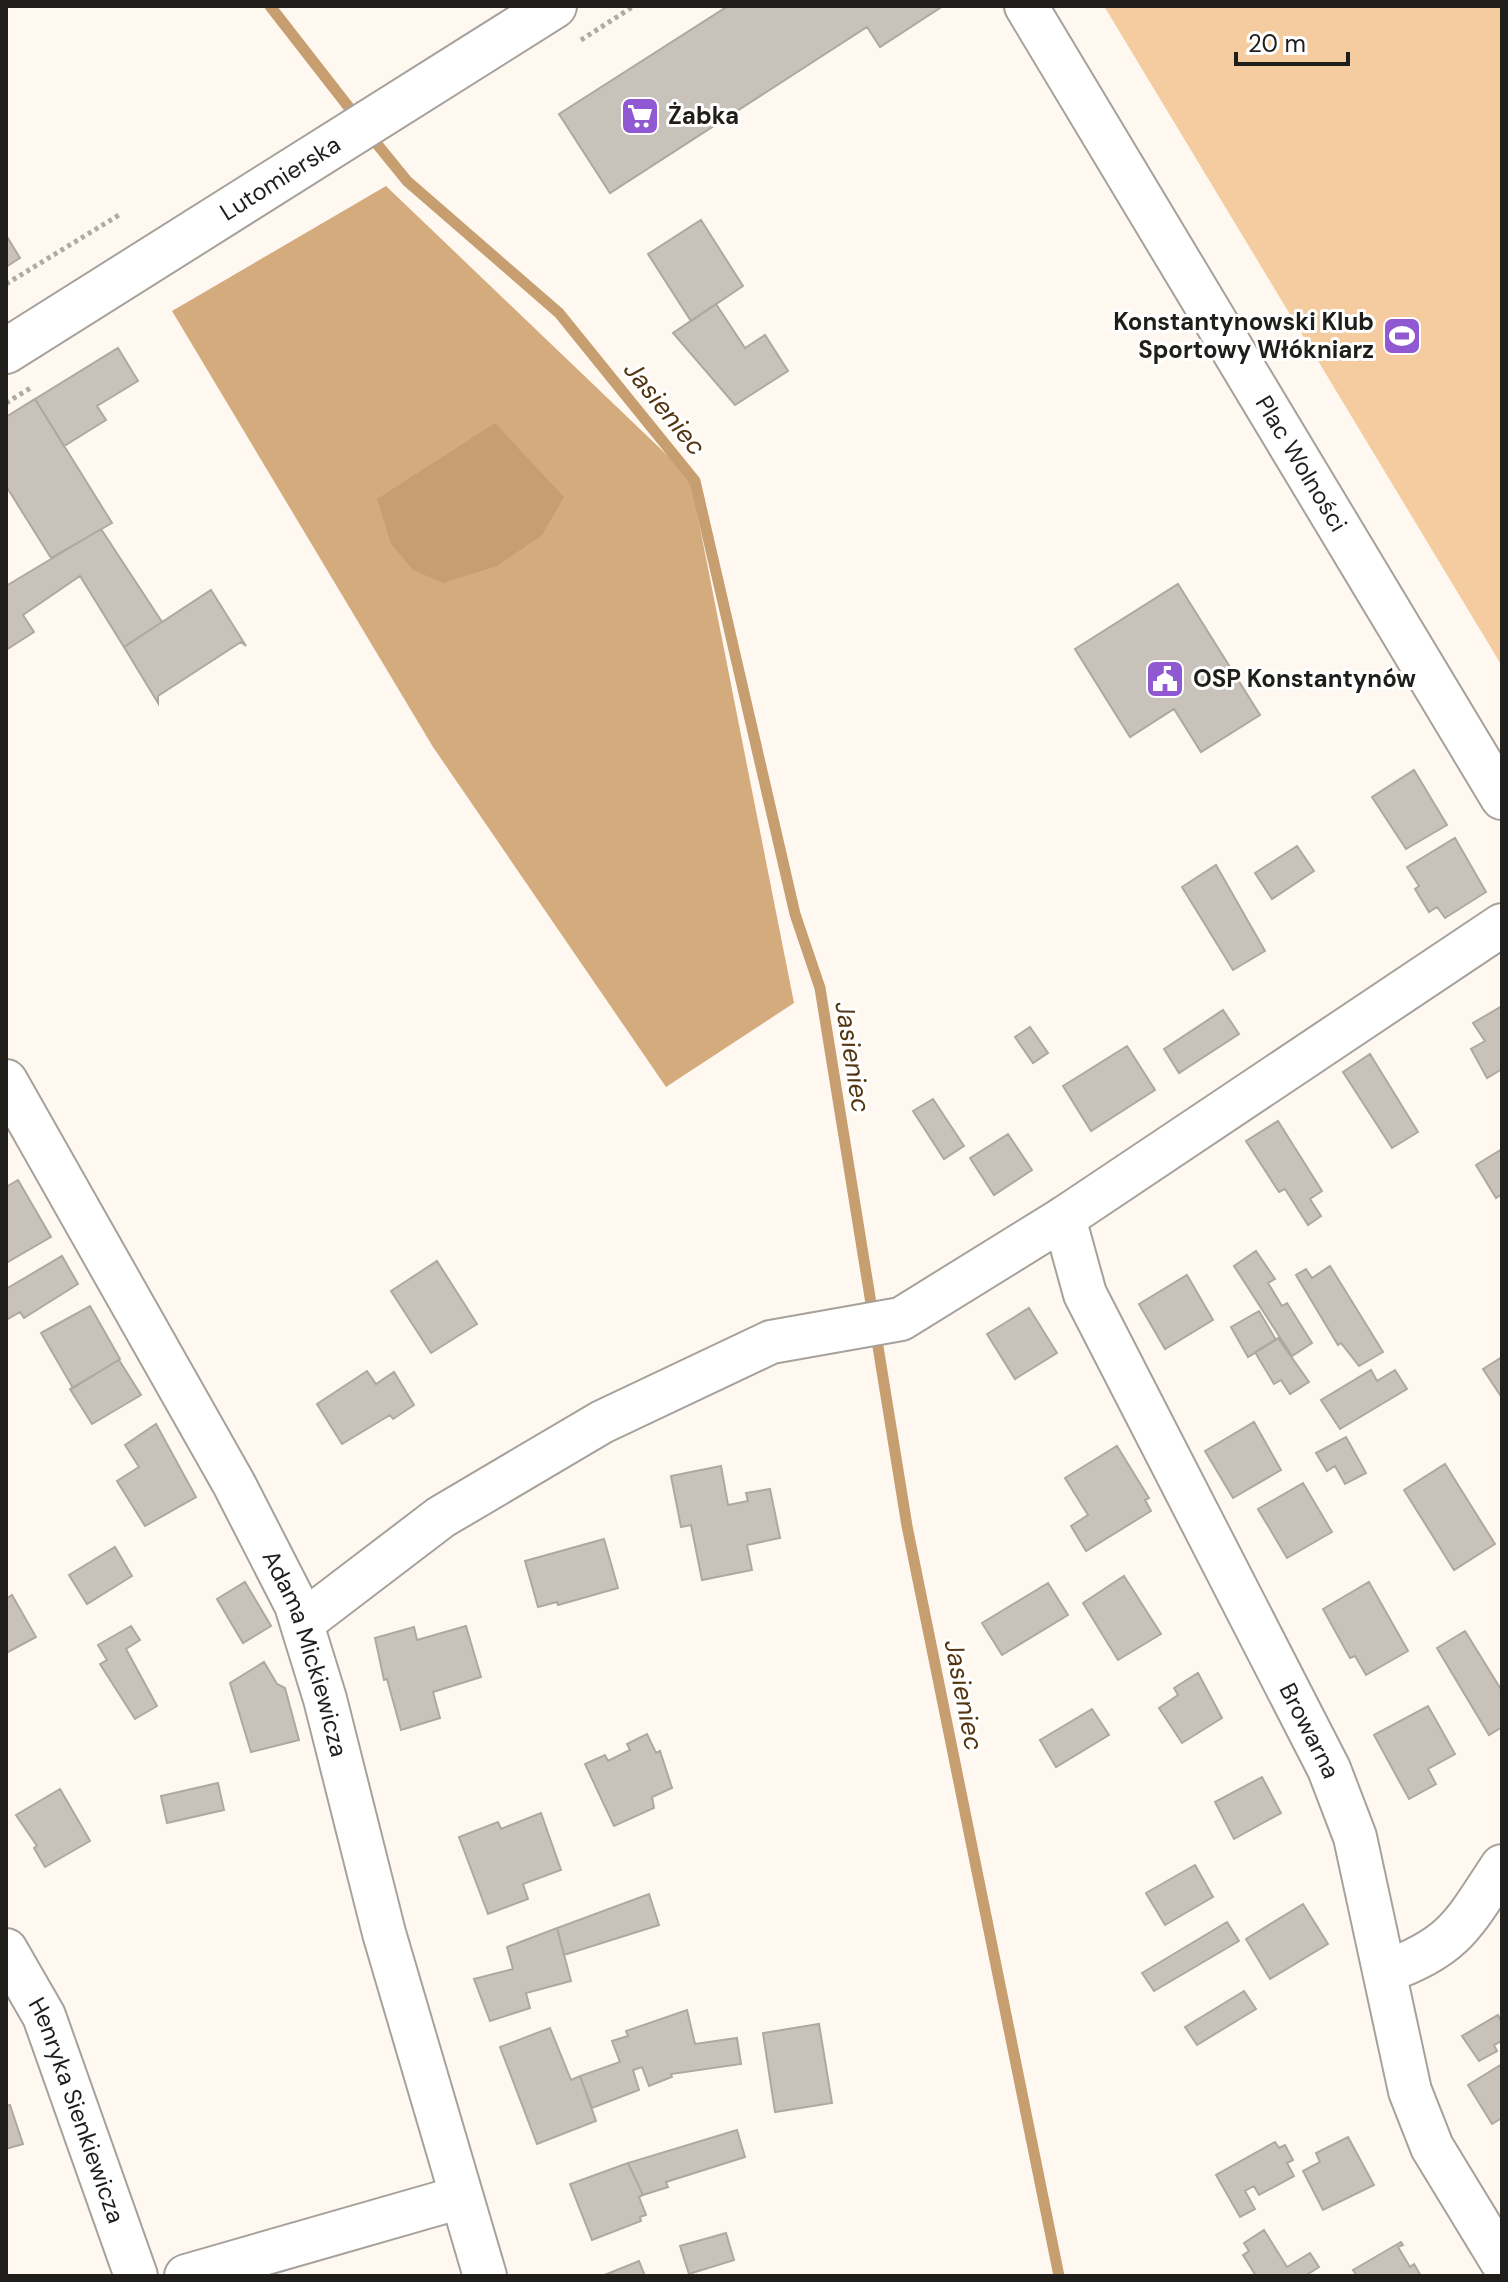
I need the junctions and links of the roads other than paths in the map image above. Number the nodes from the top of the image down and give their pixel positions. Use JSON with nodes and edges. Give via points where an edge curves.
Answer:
{"nodes":[{"id":1,"x":554,"y":6,"type":"edge"},
{"id":2,"x":1026,"y":6,"type":"edge"},
{"id":3,"x":6,"y":351,"type":"edge"},
{"id":4,"x":1502,"y":798,"type":"edge"},
{"id":5,"x":1502,"y":925,"type":"edge"},
{"id":6,"x":6,"y":1081,"type":"edge"},
{"id":7,"x":1064,"y":1218,"type":"junction"},
{"id":8,"x":302,"y":1623,"type":"junction"},
{"id":9,"x":1502,"y":1866,"type":"edge"},
{"id":10,"x":6,"y":1950,"type":"edge"},
{"id":11,"x":1387,"y":1971,"type":"junction"},
{"id":12,"x":461,"y":2197,"type":"junction"},
{"id":13,"x":1502,"y":2262,"type":"edge"},
{"id":14,"x":136,"y":2276,"type":"edge"},
{"id":15,"x":186,"y":2276,"type":"edge"},
{"id":16,"x":485,"y":2276,"type":"edge"}],
"edges":[{"from":1,"to":3,"type":"main road","name":"Lutomierska"},
{"from":2,"to":4,"type":"street","name":"Plac Wolności"},
{"from":5,"to":7,"type":"street"},
{"from":6,"to":8,"type":"street","name":"Adama Mickiewicza","via":[[234,1484]]},
{"from":7,"to":8,"type":"street","via":[[901,1319],[771,1342],[602,1422],[441,1517]]},
{"from":7,"to":11,"type":"street","name":"Browarna","via":[[1085,1294],[1329,1769],[1355,1837]]},
{"from":8,"to":12,"type":"street","name":"Adama Mickiewicza"},
{"from":9,"to":11,"type":"street","via":[[1458,1932],[1423,1958]]},
{"from":10,"to":14,"type":"street","name":"Henryka Sienkiewicza","via":[[44,2016]]},
{"from":11,"to":13,"type":"street","name":"Browarna","via":[[1410,2091],[1432,2147]]},
{"from":12,"to":15,"type":"street"},
{"from":12,"to":16,"type":"street","name":"Adama Mickiewicza"}]}
